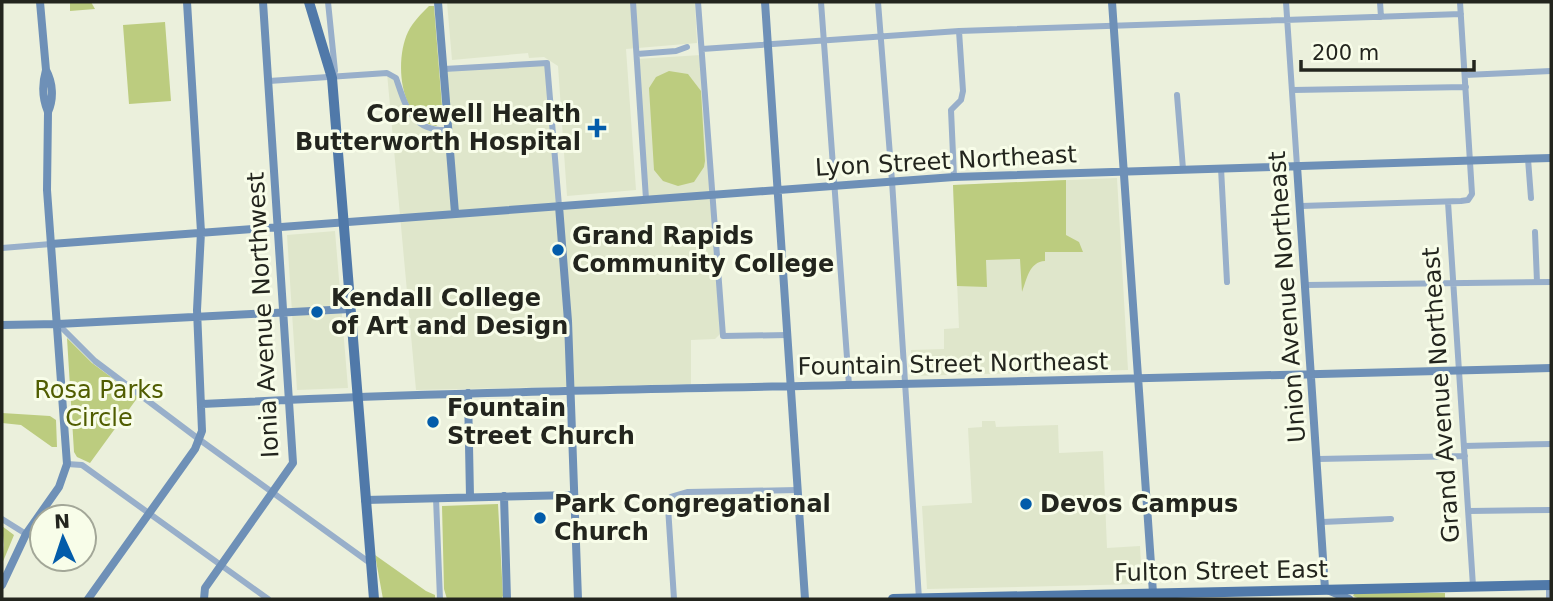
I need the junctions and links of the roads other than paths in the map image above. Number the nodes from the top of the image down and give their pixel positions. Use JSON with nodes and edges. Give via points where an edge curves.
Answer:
{"nodes":[{"id":1,"x":40,"y":2,"type":"edge"},
{"id":2,"x":187,"y":2,"type":"edge"},
{"id":3,"x":263,"y":2,"type":"edge"},
{"id":4,"x":309,"y":2,"type":"edge"},
{"id":5,"x":328,"y":2,"type":"edge"},
{"id":6,"x":438,"y":2,"type":"edge"},
{"id":7,"x":633,"y":2,"type":"edge"},
{"id":8,"x":698,"y":2,"type":"edge"},
{"id":9,"x":765,"y":2,"type":"edge"},
{"id":10,"x":821,"y":2,"type":"edge"},
{"id":11,"x":878,"y":2,"type":"edge"},
{"id":12,"x":1112,"y":2,"type":"edge"},
{"id":13,"x":1286,"y":2,"type":"edge"},
{"id":14,"x":1380,"y":2,"type":"edge"},
{"id":15,"x":1460,"y":2,"type":"edge"},
{"id":16,"x":1461,"y":14,"type":"junction"},
{"id":17,"x":1381,"y":17,"type":"junction"},
{"id":18,"x":1287,"y":20,"type":"junction"},
{"id":19,"x":1114,"y":27,"type":"junction"},
{"id":20,"x":959,"y":31,"type":"junction"},
{"id":21,"x":881,"y":36,"type":"junction"},
{"id":22,"x":824,"y":40,"type":"junction"},
{"id":23,"x":768,"y":45,"type":"junction"},
{"id":24,"x":687,"y":47,"type":"dead end"},
{"id":25,"x":702,"y":50,"type":"junction"},
{"id":26,"x":637,"y":54,"type":"junction"},
{"id":27,"x":444,"y":69,"type":"junction"},
{"id":28,"x":1551,"y":71,"type":"edge"},
{"id":29,"x":1465,"y":75,"type":"junction"},
{"id":30,"x":332,"y":78,"type":"junction"},
{"id":31,"x":269,"y":82,"type":"junction"},
{"id":32,"x":1466,"y":87,"type":"junction"},
{"id":33,"x":1293,"y":90,"type":"junction"},
{"id":34,"x":1177,"y":95,"type":"dead end"},
{"id":35,"x":448,"y":130,"type":"junction"},
{"id":36,"x":1551,"y":158,"type":"edge"},
{"id":37,"x":1528,"y":159,"type":"junction"},
{"id":38,"x":1471,"y":160,"type":"junction"},
{"id":39,"x":1297,"y":166,"type":"junction"},
{"id":40,"x":1221,"y":168,"type":"junction"},
{"id":41,"x":1183,"y":169,"type":"junction"},
{"id":42,"x":1123,"y":171,"type":"junction"},
{"id":43,"x":954,"y":177,"type":"junction"},
{"id":44,"x":892,"y":181,"type":"junction"},
{"id":45,"x":834,"y":186,"type":"junction"},
{"id":46,"x":778,"y":189,"type":"junction"},
{"id":47,"x":712,"y":195,"type":"junction"},
{"id":48,"x":1531,"y":198,"type":"dead end"},
{"id":49,"x":646,"y":199,"type":"junction"},
{"id":50,"x":1448,"y":202,"type":"junction"},
{"id":51,"x":559,"y":206,"type":"junction"},
{"id":52,"x":1301,"y":206,"type":"junction"},
{"id":53,"x":455,"y":213,"type":"junction"},
{"id":54,"x":343,"y":221,"type":"junction"},
{"id":55,"x":279,"y":227,"type":"junction"},
{"id":56,"x":201,"y":232,"type":"junction"},
{"id":57,"x":1535,"y":232,"type":"dead end"},
{"id":58,"x":51,"y":244,"type":"junction"},
{"id":59,"x":2,"y":248,"type":"edge"},
{"id":60,"x":1227,"y":282,"type":"dead end"},
{"id":61,"x":1537,"y":282,"type":"junction"},
{"id":62,"x":1551,"y":282,"type":"edge"},
{"id":63,"x":1453,"y":284,"type":"junction"},
{"id":64,"x":1306,"y":285,"type":"junction"},
{"id":65,"x":350,"y":309,"type":"junction"},
{"id":66,"x":284,"y":312,"type":"junction"},
{"id":67,"x":197,"y":316,"type":"junction"},
{"id":68,"x":58,"y":324,"type":"junction"},
{"id":69,"x":2,"y":325,"type":"edge"},
{"id":70,"x":788,"y":335,"type":"junction"},
{"id":71,"x":1551,"y":368,"type":"edge"},
{"id":72,"x":1458,"y":370,"type":"junction"},
{"id":73,"x":1312,"y":374,"type":"junction"},
{"id":74,"x":1138,"y":378,"type":"junction"},
{"id":75,"x":904,"y":384,"type":"junction"},
{"id":76,"x":849,"y":385,"type":"junction"},
{"id":77,"x":792,"y":387,"type":"junction"},
{"id":78,"x":571,"y":390,"type":"junction"},
{"id":79,"x":468,"y":393,"type":"junction"},
{"id":80,"x":357,"y":396,"type":"junction"},
{"id":81,"x":289,"y":400,"type":"junction"},
{"id":82,"x":202,"y":404,"type":"junction"},
{"id":83,"x":200,"y":440,"type":"junction"},
{"id":84,"x":1551,"y":444,"type":"edge"},
{"id":85,"x":1464,"y":446,"type":"junction"},
{"id":86,"x":1465,"y":456,"type":"junction"},
{"id":87,"x":1318,"y":460,"type":"junction"},
{"id":88,"x":67,"y":464,"type":"junction"},
{"id":89,"x":798,"y":490,"type":"junction"},
{"id":90,"x":273,"y":493,"type":"junction"},
{"id":91,"x":574,"y":495,"type":"junction"},
{"id":92,"x":504,"y":496,"type":"junction"},
{"id":93,"x":470,"y":497,"type":"junction"},
{"id":94,"x":436,"y":498,"type":"junction"},
{"id":95,"x":365,"y":500,"type":"junction"},
{"id":96,"x":1551,"y":510,"type":"edge"},
{"id":97,"x":1469,"y":511,"type":"junction"},
{"id":98,"x":151,"y":514,"type":"junction"},
{"id":99,"x":2,"y":519,"type":"edge"},
{"id":100,"x":1391,"y":519,"type":"dead end"},
{"id":101,"x":1322,"y":522,"type":"junction"},
{"id":102,"x":26,"y":534,"type":"junction"},
{"id":103,"x":371,"y":563,"type":"junction"},
{"id":104,"x":220,"y":565,"type":"junction"},
{"id":105,"x":2,"y":585,"type":"edge"},
{"id":106,"x":1550,"y":585,"type":"edge"},
{"id":107,"x":1473,"y":586,"type":"junction"},
{"id":108,"x":1325,"y":594,"type":"edge"},
{"id":109,"x":1153,"y":596,"type":"edge"},
{"id":110,"x":1023,"y":598,"type":"edge"},
{"id":111,"x":88,"y":599,"type":"edge"},
{"id":112,"x":204,"y":599,"type":"edge"},
{"id":113,"x":268,"y":599,"type":"edge"},
{"id":114,"x":374,"y":599,"type":"edge"},
{"id":115,"x":440,"y":599,"type":"edge"},
{"id":116,"x":507,"y":599,"type":"edge"},
{"id":117,"x":578,"y":599,"type":"edge"},
{"id":118,"x":674,"y":599,"type":"edge"},
{"id":119,"x":805,"y":599,"type":"edge"},
{"id":120,"x":892,"y":599,"type":"edge"},
{"id":121,"x":919,"y":599,"type":"edge"},
{"id":122,"x":1349,"y":599,"type":"edge"},
{"id":123,"x":1549,"y":599,"type":"edge"}],
"edges":[{"from":1,"to":58,"type":"street"},
{"from":2,"to":56,"type":"street"},
{"from":3,"to":31,"type":"street","name":"Ionia Avenue Northwest"},
{"from":4,"to":30,"type":"main road"},
{"from":5,"to":30,"type":"street"},
{"from":6,"to":27,"type":"street"},
{"from":7,"to":26,"type":"street"},
{"from":8,"to":25,"type":"street"},
{"from":9,"to":23,"type":"street"},
{"from":10,"to":22,"type":"street"},
{"from":11,"to":21,"type":"street"},
{"from":12,"to":19,"type":"street"},
{"from":13,"to":18,"type":"street","name":"Union Avenue Northeast"},
{"from":14,"to":17,"type":"street"},
{"from":15,"to":16,"type":"street"},
{"from":16,"to":17,"type":"street"},
{"from":16,"to":29,"type":"street"},
{"from":17,"to":18,"type":"street"},
{"from":18,"to":19,"type":"street"},
{"from":18,"to":33,"type":"street","name":"Union Avenue Northeast"},
{"from":19,"to":20,"type":"street"},
{"from":19,"to":42,"type":"street"},
{"from":20,"to":21,"type":"street"},
{"from":20,"to":43,"type":"street","via":[[963,91],[951,110]]},
{"from":21,"to":22,"type":"street"},
{"from":21,"to":44,"type":"street"},
{"from":22,"to":23,"type":"street"},
{"from":22,"to":45,"type":"street"},
{"from":23,"to":25,"type":"street"},
{"from":23,"to":46,"type":"street"},
{"from":24,"to":26,"type":"street"},
{"from":25,"to":47,"type":"street"},
{"from":26,"to":49,"type":"street"},
{"from":27,"to":35,"type":"street"},
{"from":27,"to":51,"type":"street","via":[[547,63]]},
{"from":28,"to":29,"type":"street"},
{"from":29,"to":32,"type":"street"},
{"from":30,"to":31,"type":"street"},
{"from":30,"to":35,"type":"street","via":[[392,75],[415,119],[429,129]]},
{"from":30,"to":54,"type":"main road"},
{"from":31,"to":55,"type":"street","name":"Ionia Avenue Northwest"},
{"from":32,"to":33,"type":"street"},
{"from":32,"to":38,"type":"street"},
{"from":33,"to":39,"type":"street","name":"Union Avenue Northeast"},
{"from":34,"to":41,"type":"street"},
{"from":35,"to":53,"type":"street"},
{"from":36,"to":37,"type":"street","name":"Lyon Street Northeast"},
{"from":37,"to":38,"type":"street","name":"Lyon Street Northeast"},
{"from":37,"to":48,"type":"street"},
{"from":38,"to":39,"type":"street","name":"Lyon Street Northeast"},
{"from":38,"to":50,"type":"street","via":[[1472,194],[1468,200]]},
{"from":39,"to":40,"type":"street","name":"Lyon Street Northeast"},
{"from":39,"to":52,"type":"street","name":"Union Avenue Northeast"},
{"from":40,"to":41,"type":"street","name":"Lyon Street Northeast"},
{"from":40,"to":60,"type":"street"},
{"from":41,"to":42,"type":"street","name":"Lyon Street Northeast"},
{"from":42,"to":43,"type":"street","name":"Lyon Street Northeast"},
{"from":42,"to":74,"type":"street"},
{"from":43,"to":44,"type":"street","name":"Lyon Street Northeast"},
{"from":44,"to":45,"type":"street","name":"Lyon Street Northeast"},
{"from":44,"to":75,"type":"street"},
{"from":45,"to":46,"type":"street","name":"Lyon Street Northeast"},
{"from":45,"to":76,"type":"street"},
{"from":46,"to":47,"type":"street","name":"Lyon Street Northeast"},
{"from":46,"to":70,"type":"street"},
{"from":47,"to":49,"type":"street","name":"Lyon Street Northeast"},
{"from":47,"to":70,"type":"street","via":[[723,336]]},
{"from":49,"to":51,"type":"street","name":"Lyon Street Northeast"},
{"from":50,"to":52,"type":"street"},
{"from":50,"to":63,"type":"street","name":"Grand Avenue Northeast"},
{"from":51,"to":53,"type":"street","name":"Lyon Street Northeast"},
{"from":51,"to":78,"type":"street"},
{"from":52,"to":64,"type":"street","name":"Union Avenue Northeast"},
{"from":53,"to":54,"type":"street","name":"Lyon Street Northeast"},
{"from":54,"to":55,"type":"street","name":"Lyon Street Northeast"},
{"from":54,"to":65,"type":"main road"},
{"from":55,"to":56,"type":"street","name":"Lyon Street Northeast"},
{"from":55,"to":66,"type":"street","name":"Ionia Avenue Northwest"},
{"from":56,"to":58,"type":"street","name":"Lyon Street Northeast"},
{"from":56,"to":67,"type":"street"},
{"from":57,"to":61,"type":"street"},
{"from":58,"to":59,"type":"street"},
{"from":58,"to":68,"type":"street"},
{"from":61,"to":62,"type":"street"},
{"from":61,"to":63,"type":"street"},
{"from":63,"to":64,"type":"street"},
{"from":63,"to":72,"type":"street","name":"Grand Avenue Northeast"},
{"from":64,"to":73,"type":"street","name":"Union Avenue Northeast"},
{"from":65,"to":66,"type":"street"},
{"from":65,"to":80,"type":"main road"},
{"from":66,"to":67,"type":"street"},
{"from":66,"to":81,"type":"street","name":"Ionia Avenue Northwest"},
{"from":67,"to":68,"type":"street"},
{"from":67,"to":82,"type":"street"},
{"from":68,"to":69,"type":"street"},
{"from":68,"to":83,"type":"street","via":[[94,361]]},
{"from":68,"to":88,"type":"street"},
{"from":70,"to":77,"type":"street"},
{"from":71,"to":72,"type":"street","name":"Fountain Street Northeast"},
{"from":72,"to":73,"type":"street","name":"Fountain Street Northeast"},
{"from":72,"to":85,"type":"street","name":"Grand Avenue Northeast"},
{"from":73,"to":74,"type":"street","name":"Fountain Street Northeast"},
{"from":73,"to":87,"type":"street","name":"Union Avenue Northeast"},
{"from":74,"to":75,"type":"street","name":"Fountain Street Northeast"},
{"from":74,"to":109,"type":"street"},
{"from":75,"to":76,"type":"street","name":"Fountain Street Northeast"},
{"from":75,"to":121,"type":"street"},
{"from":76,"to":77,"type":"street","name":"Fountain Street Northeast"},
{"from":77,"to":78,"type":"street","name":"Fountain Street Northeast"},
{"from":77,"to":89,"type":"street"},
{"from":78,"to":79,"type":"street","name":"Fountain Street Northeast"},
{"from":78,"to":91,"type":"street"},
{"from":79,"to":80,"type":"street","name":"Fountain Street Northeast"},
{"from":79,"to":93,"type":"street"},
{"from":80,"to":81,"type":"street","name":"Fountain Street Northeast"},
{"from":80,"to":95,"type":"main road"},
{"from":81,"to":82,"type":"street","name":"Fountain Street Northeast"},
{"from":81,"to":90,"type":"street","name":"Ionia Avenue Northwest","via":[[293,463]]},
{"from":82,"to":83,"type":"street"},
{"from":83,"to":90,"type":"street"},
{"from":83,"to":98,"type":"street"},
{"from":84,"to":85,"type":"street"},
{"from":85,"to":86,"type":"street","name":"Grand Avenue Northeast"},
{"from":86,"to":87,"type":"street"},
{"from":86,"to":97,"type":"street","name":"Grand Avenue Northeast"},
{"from":87,"to":101,"type":"street","name":"Union Avenue Northeast"},
{"from":88,"to":98,"type":"street","via":[[82,465]]},
{"from":88,"to":102,"type":"street","via":[[56,492]]},
{"from":89,"to":118,"type":"street","via":[[688,492],[668,501]]},
{"from":89,"to":119,"type":"street"},
{"from":90,"to":103,"type":"street"},
{"from":90,"to":104,"type":"street","name":"Ionia Avenue Northwest"},
{"from":91,"to":92,"type":"street"},
{"from":91,"to":117,"type":"street"},
{"from":92,"to":93,"type":"street"},
{"from":92,"to":116,"type":"street"},
{"from":93,"to":94,"type":"street"},
{"from":94,"to":95,"type":"street"},
{"from":94,"to":115,"type":"street"},
{"from":95,"to":103,"type":"main road"},
{"from":96,"to":97,"type":"street"},
{"from":97,"to":107,"type":"street","name":"Grand Avenue Northeast"},
{"from":98,"to":104,"type":"street"},
{"from":98,"to":111,"type":"street"},
{"from":99,"to":102,"type":"street"},
{"from":100,"to":101,"type":"street"},
{"from":101,"to":108,"type":"street","name":"Union Avenue Northeast"},
{"from":102,"to":105,"type":"street"},
{"from":103,"to":114,"type":"main road"},
{"from":104,"to":112,"type":"street","name":"Ionia Avenue Northwest","via":[[205,587]]},
{"from":104,"to":113,"type":"street"},
{"from":106,"to":107,"type":"main road","name":"Fulton Street East"},
{"from":106,"to":123,"type":"street"},
{"from":107,"to":108,"type":"main road","name":"Fulton Street East"},
{"from":108,"to":109,"type":"main road","name":"Fulton Street East"},
{"from":108,"to":122,"type":"street"},
{"from":109,"to":110,"type":"main road","name":"Fulton Street East"},
{"from":110,"to":121,"type":"main road","name":"Fulton Street East"},
{"from":120,"to":121,"type":"main road","name":"Fulton Street East"}]}
